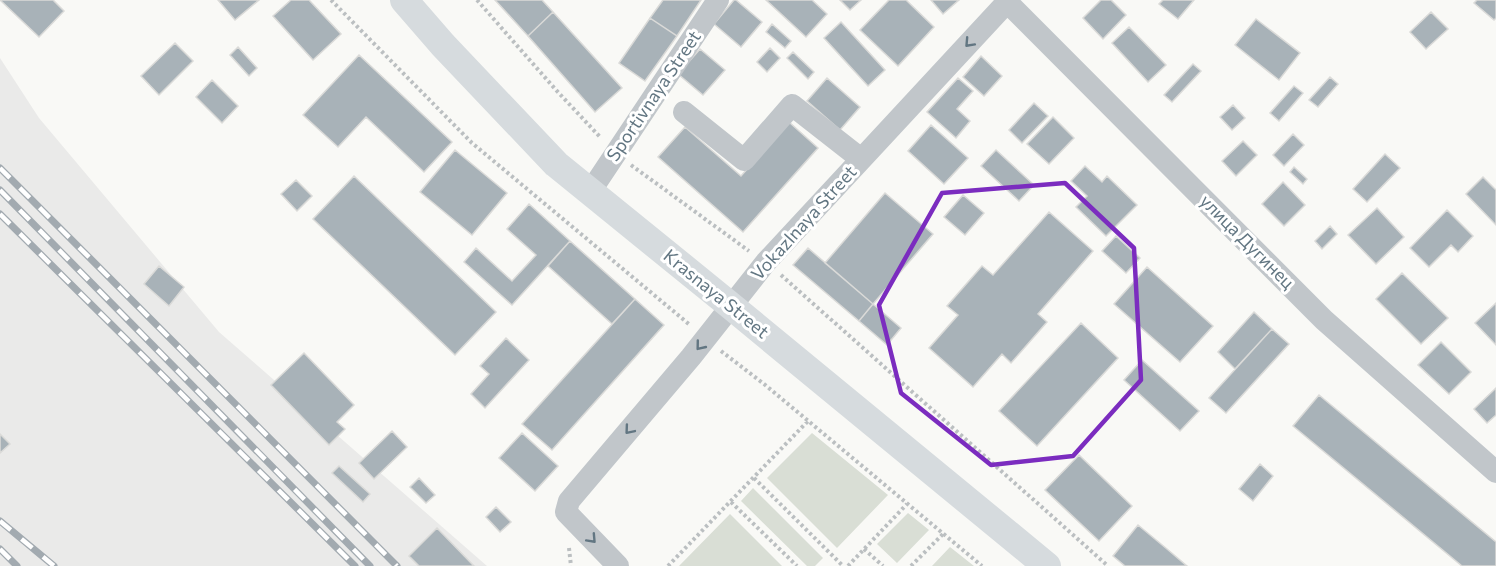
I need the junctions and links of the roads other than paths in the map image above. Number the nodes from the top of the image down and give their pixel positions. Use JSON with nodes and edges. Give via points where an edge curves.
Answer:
{"nodes":[{"id":1,"x":404,"y":0,"type":"edge"},
{"id":2,"x":718,"y":0,"type":"edge"},
{"id":3,"x":1008,"y":1,"type":"edge"},
{"id":4,"x":684,"y":112,"type":"dead end"},
{"id":5,"x":861,"y":159,"type":"junction"},
{"id":6,"x":590,"y":192,"type":"junction"},
{"id":7,"x":731,"y":306,"type":"junction"},
{"id":8,"x":1496,"y":472,"type":"edge"},
{"id":9,"x":618,"y":566,"type":"edge"},
{"id":10,"x":1047,"y":566,"type":"edge"}],
"edges":[{"from":1,"to":6,"type":"main road","name":"Krasnaya Street","via":[[556,165]]},
{"from":2,"to":6,"type":"street","name":"Sportivnaya Street"},
{"from":3,"to":5,"type":"street","name":"Vokazlnaya Street","one_way":true},
{"from":3,"to":8,"type":"street","name":"улица Дугинец","via":[[1324,320]]},
{"from":4,"to":5,"type":"street","via":[[744,160],[792,105]]},
{"from":5,"to":7,"type":"street","name":"Vokazlnaya Street"},
{"from":6,"to":7,"type":"main road","name":"Krasnaya Street"},
{"from":7,"to":9,"type":"street","name":"Vokazlnaya Street","one_way":true,"via":[[569,501],[566,512]]},
{"from":7,"to":10,"type":"main road","name":"Krasnaya Street"}]}
